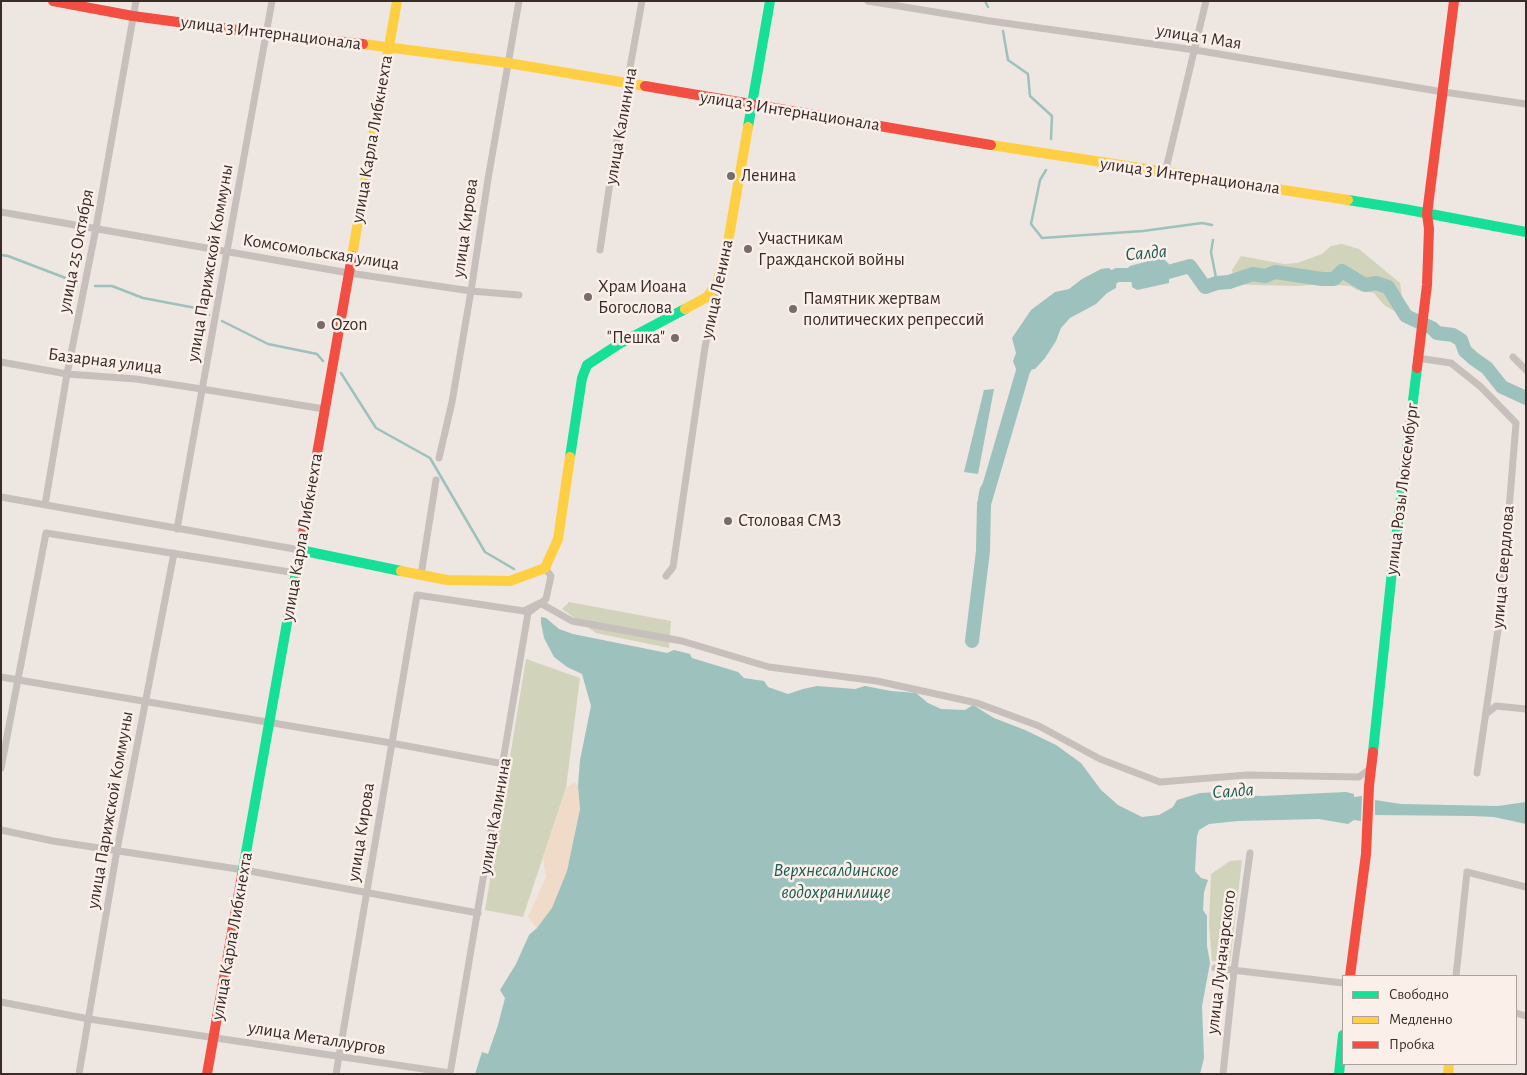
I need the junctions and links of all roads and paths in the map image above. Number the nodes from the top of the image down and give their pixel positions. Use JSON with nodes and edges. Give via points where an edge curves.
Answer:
{"nodes":[{"id":1,"x":52,"y":1,"type":"edge"},
{"id":2,"x":136,"y":1,"type":"edge"},
{"id":3,"x":272,"y":1,"type":"edge"},
{"id":4,"x":397,"y":1,"type":"edge"},
{"id":5,"x":519,"y":1,"type":"edge"},
{"id":6,"x":642,"y":1,"type":"edge"},
{"id":7,"x":770,"y":1,"type":"edge"},
{"id":8,"x":868,"y":1,"type":"edge"},
{"id":9,"x":1206,"y":1,"type":"edge"},
{"id":10,"x":1454,"y":1,"type":"edge"},
{"id":11,"x":133,"y":16,"type":"junction"},
{"id":12,"x":267,"y":34,"type":"junction"},
{"id":13,"x":388,"y":46,"type":"junction"},
{"id":14,"x":1195,"y":50,"type":"junction"},
{"id":15,"x":508,"y":63,"type":"junction"},
{"id":16,"x":628,"y":84,"type":"junction"},
{"id":17,"x":1443,"y":92,"type":"junction"},
{"id":18,"x":751,"y":104,"type":"junction"},
{"id":19,"x":1526,"y":104,"type":"edge"},
{"id":20,"x":1166,"y":172,"type":"junction"},
{"id":21,"x":1,"y":212,"type":"edge"},
{"id":22,"x":1428,"y":214,"type":"junction"},
{"id":23,"x":96,"y":228,"type":"junction"},
{"id":24,"x":1526,"y":232,"type":"edge"},
{"id":25,"x":600,"y":250,"type":"dead end"},
{"id":26,"x":227,"y":252,"type":"junction"},
{"id":27,"x":349,"y":273,"type":"junction"},
{"id":28,"x":717,"y":284,"type":"junction"},
{"id":29,"x":471,"y":291,"type":"junction"},
{"id":30,"x":518,"y":295,"type":"dead end"},
{"id":31,"x":1513,"y":357,"type":"dead end"},
{"id":32,"x":1417,"y":358,"type":"junction"},
{"id":33,"x":1,"y":362,"type":"edge"},
{"id":34,"x":1526,"y":370,"type":"edge"},
{"id":35,"x":67,"y":374,"type":"junction"},
{"id":36,"x":202,"y":389,"type":"junction"},
{"id":37,"x":324,"y":409,"type":"junction"},
{"id":38,"x":439,"y":458,"type":"dead end"},
{"id":39,"x":436,"y":480,"type":"dead end"},
{"id":40,"x":1,"y":497,"type":"edge"},
{"id":41,"x":44,"y":505,"type":"junction"},
{"id":42,"x":177,"y":529,"type":"junction"},
{"id":43,"x":300,"y":550,"type":"junction"},
{"id":44,"x":174,"y":553,"type":"junction"},
{"id":45,"x":545,"y":568,"type":"junction"},
{"id":46,"x":296,"y":573,"type":"junction"},
{"id":47,"x":421,"y":575,"type":"junction"},
{"id":48,"x":666,"y":576,"type":"dead end"},
{"id":49,"x":540,"y":603,"type":"junction"},
{"id":50,"x":1,"y":677,"type":"edge"},
{"id":51,"x":18,"y":680,"type":"junction"},
{"id":52,"x":145,"y":702,"type":"junction"},
{"id":53,"x":1526,"y":709,"type":"edge"},
{"id":54,"x":1486,"y":714,"type":"junction"},
{"id":55,"x":268,"y":723,"type":"junction"},
{"id":56,"x":391,"y":743,"type":"junction"},
{"id":57,"x":504,"y":764,"type":"junction"},
{"id":58,"x":1,"y":768,"type":"edge"},
{"id":59,"x":1371,"y":768,"type":"junction"},
{"id":60,"x":1477,"y":773,"type":"dead end"},
{"id":61,"x":1,"y":830,"type":"edge"},
{"id":62,"x":117,"y":850,"type":"junction"},
{"id":63,"x":1250,"y":853,"type":"dead end"},
{"id":64,"x":244,"y":870,"type":"junction"},
{"id":65,"x":1526,"y":887,"type":"edge"},
{"id":66,"x":366,"y":892,"type":"junction"},
{"id":67,"x":478,"y":913,"type":"junction"},
{"id":68,"x":1215,"y":968,"type":"dead end"},
{"id":69,"x":1234,"y":970,"type":"junction"},
{"id":70,"x":1350,"y":975,"type":"edge"},
{"id":71,"x":1456,"y":975,"type":"edge"},
{"id":72,"x":1342,"y":983,"type":"edge"},
{"id":73,"x":1,"y":1002,"type":"edge"},
{"id":74,"x":89,"y":1019,"type":"junction"},
{"id":75,"x":213,"y":1037,"type":"junction"},
{"id":76,"x":1342,"y":1045,"type":"edge"},
{"id":77,"x":339,"y":1058,"type":"junction"},
{"id":78,"x":79,"y":1074,"type":"edge"},
{"id":79,"x":207,"y":1074,"type":"edge"},
{"id":80,"x":336,"y":1074,"type":"edge"},
{"id":81,"x":450,"y":1074,"type":"edge"},
{"id":82,"x":1223,"y":1074,"type":"edge"},
{"id":83,"x":1339,"y":1074,"type":"edge"}],
"edges":[{"from":1,"to":11,"type":"main road","name":"улица 3 Интернационала"},
{"from":2,"to":11,"type":"street","name":"улица 25 Октября"},
{"from":3,"to":12,"type":"street","name":"улица Парижской Коммуны"},
{"from":4,"to":13,"type":"main road","name":"улица Карла Либкнехта"},
{"from":5,"to":15,"type":"street","name":"улица Кирова"},
{"from":6,"to":16,"type":"street","name":"улица Калинина"},
{"from":7,"to":18,"type":"main road","name":"улица Ленина"},
{"from":8,"to":14,"type":"street","name":"улица 1 Мая"},
{"from":9,"to":14,"type":"street"},
{"from":10,"to":17,"type":"main road","name":"улица Розы Люксембург"},
{"from":11,"to":12,"type":"main road","name":"улица 3 Интернационала"},
{"from":11,"to":23,"type":"street","name":"улица 25 Октября"},
{"from":12,"to":13,"type":"main road","name":"улица 3 Интернационала"},
{"from":12,"to":26,"type":"street","name":"улица Парижской Коммуны"},
{"from":13,"to":15,"type":"main road","name":"улица 3 Интернационала"},
{"from":13,"to":27,"type":"main road","name":"улица Карла Либкнехта"},
{"from":14,"to":17,"type":"street","name":"улица 1 Мая"},
{"from":14,"to":20,"type":"street"},
{"from":15,"to":16,"type":"main road","name":"улица 3 Интернационала"},
{"from":15,"to":29,"type":"street","name":"улица Кирова"},
{"from":16,"to":18,"type":"main road","name":"улица 3 Интернационала"},
{"from":16,"to":25,"type":"street","name":"улица Калинина"},
{"from":17,"to":19,"type":"street","name":"улица 1 Мая"},
{"from":17,"to":22,"type":"main road","name":"улица Розы Люксембург"},
{"from":18,"to":20,"type":"main road","name":"улица 3 Интернационала"},
{"from":18,"to":28,"type":"main road","name":"улица Ленина","via":[[728,242]]},
{"from":20,"to":22,"type":"main road","name":"улица 3 Интернационала"},
{"from":21,"to":23,"type":"street","name":"Комсомольская улица"},
{"from":22,"to":24,"type":"main road","name":"улица 3 Интернационала"},
{"from":22,"to":32,"type":"main road","name":"улица Розы Люксембург","via":[[1426,286]]},
{"from":23,"to":26,"type":"street","name":"Комсомольская улица"},
{"from":23,"to":35,"type":"street","name":"улица 25 Октября"},
{"from":26,"to":27,"type":"street","name":"Комсомольская улица"},
{"from":26,"to":36,"type":"street","name":"улица Парижской Коммуны"},
{"from":27,"to":29,"type":"street","name":"Комсомольская улица"},
{"from":27,"to":37,"type":"main road","name":"улица Карла Либкнехта"},
{"from":28,"to":45,"type":"main road","via":[[707,297],[587,365],[582,378],[558,539]]},
{"from":28,"to":48,"type":"street","name":"улица Ленина","via":[[673,567]]},
{"from":29,"to":30,"type":"street","name":"Комсомольская улица"},
{"from":29,"to":38,"type":"street","name":"улица Кирова"},
{"from":31,"to":34,"type":"street"},
{"from":32,"to":54,"type":"street","name":"улица Свердлова","via":[[1451,363],[1516,422],[1501,609]]},
{"from":32,"to":59,"type":"main road","name":"улица Розы Люксембург"},
{"from":33,"to":35,"type":"street","name":"Базарная улица"},
{"from":35,"to":36,"type":"street","name":"Базарная улица","via":[[136,379]]},
{"from":35,"to":41,"type":"street","name":"улица 25 Октября"},
{"from":36,"to":37,"type":"street","name":"Базарная улица"},
{"from":36,"to":42,"type":"street","name":"улица Парижской Коммуны"},
{"from":37,"to":43,"type":"main road","name":"улица Карла Либкнехта"},
{"from":39,"to":47,"type":"street"},
{"from":40,"to":41,"type":"street"},
{"from":41,"to":42,"type":"street"},
{"from":42,"to":43,"type":"street"},
{"from":43,"to":46,"type":"main road","name":"улица Карла Либкнехта"},
{"from":43,"to":47,"type":"main road"},
{"from":44,"to":46,"type":"street"},
{"from":44,"to":51,"type":"street","via":[[46,532]]},
{"from":44,"to":52,"type":"street","name":"улица Парижской Коммуны"},
{"from":45,"to":47,"type":"main road","via":[[510,581],[447,580]]},
{"from":45,"to":49,"type":"street","name":"улица Калинина","via":[[550,576],[546,600]]},
{"from":46,"to":55,"type":"main road","name":"улица Карла Либкнехта"},
{"from":49,"to":56,"type":"street","name":"улица Кирова","via":[[524,611],[417,595]]},
{"from":49,"to":57,"type":"street","name":"улица Калинина","via":[[528,613]]},
{"from":49,"to":59,"type":"street","via":[[572,622],[682,641],[769,667],[877,681],[977,703],[1038,726],[1100,759],[1160,782],[1246,775],[1358,777]]},
{"from":50,"to":51,"type":"street"},
{"from":51,"to":52,"type":"street"},
{"from":51,"to":58,"type":"street"},
{"from":52,"to":55,"type":"street"},
{"from":52,"to":62,"type":"street","name":"улица Парижской Коммуны"},
{"from":53,"to":54,"type":"street","via":[[1496,706]]},
{"from":54,"to":60,"type":"street","name":"улица Свердлова"},
{"from":55,"to":56,"type":"street"},
{"from":55,"to":64,"type":"main road","name":"улица Карла Либкнехта"},
{"from":56,"to":57,"type":"street"},
{"from":56,"to":66,"type":"street","name":"улица Кирова"},
{"from":57,"to":67,"type":"street","name":"улица Калинина"},
{"from":59,"to":70,"type":"main road","name":"улица Розы Люксембург","via":[[1366,854]]},
{"from":61,"to":62,"type":"street"},
{"from":62,"to":64,"type":"street"},
{"from":62,"to":74,"type":"street","name":"улица Парижской Коммуны"},
{"from":63,"to":69,"type":"street","name":"улица Луначарского"},
{"from":64,"to":66,"type":"street"},
{"from":64,"to":75,"type":"main road","name":"улица Карла Либкнехта"},
{"from":65,"to":71,"type":"street","via":[[1467,872]]},
{"from":66,"to":67,"type":"street"},
{"from":66,"to":77,"type":"street","name":"улица Кирова"},
{"from":67,"to":81,"type":"street","name":"улица Калинина"},
{"from":68,"to":69,"type":"street"},
{"from":69,"to":72,"type":"street"},
{"from":69,"to":82,"type":"street","name":"улица Луначарского"},
{"from":73,"to":74,"type":"street","name":"улица Металлургов"},
{"from":74,"to":75,"type":"street","name":"улица Металлургов"},
{"from":74,"to":78,"type":"street","name":"улица Парижской Коммуны"},
{"from":75,"to":77,"type":"street","name":"улица Металлургов"},
{"from":75,"to":79,"type":"main road","name":"улица Карла Либкнехта"},
{"from":76,"to":83,"type":"main road"},
{"from":77,"to":80,"type":"street","name":"улица Кирова"},
{"from":77,"to":81,"type":"street","name":"улица Металлургов"}]}
